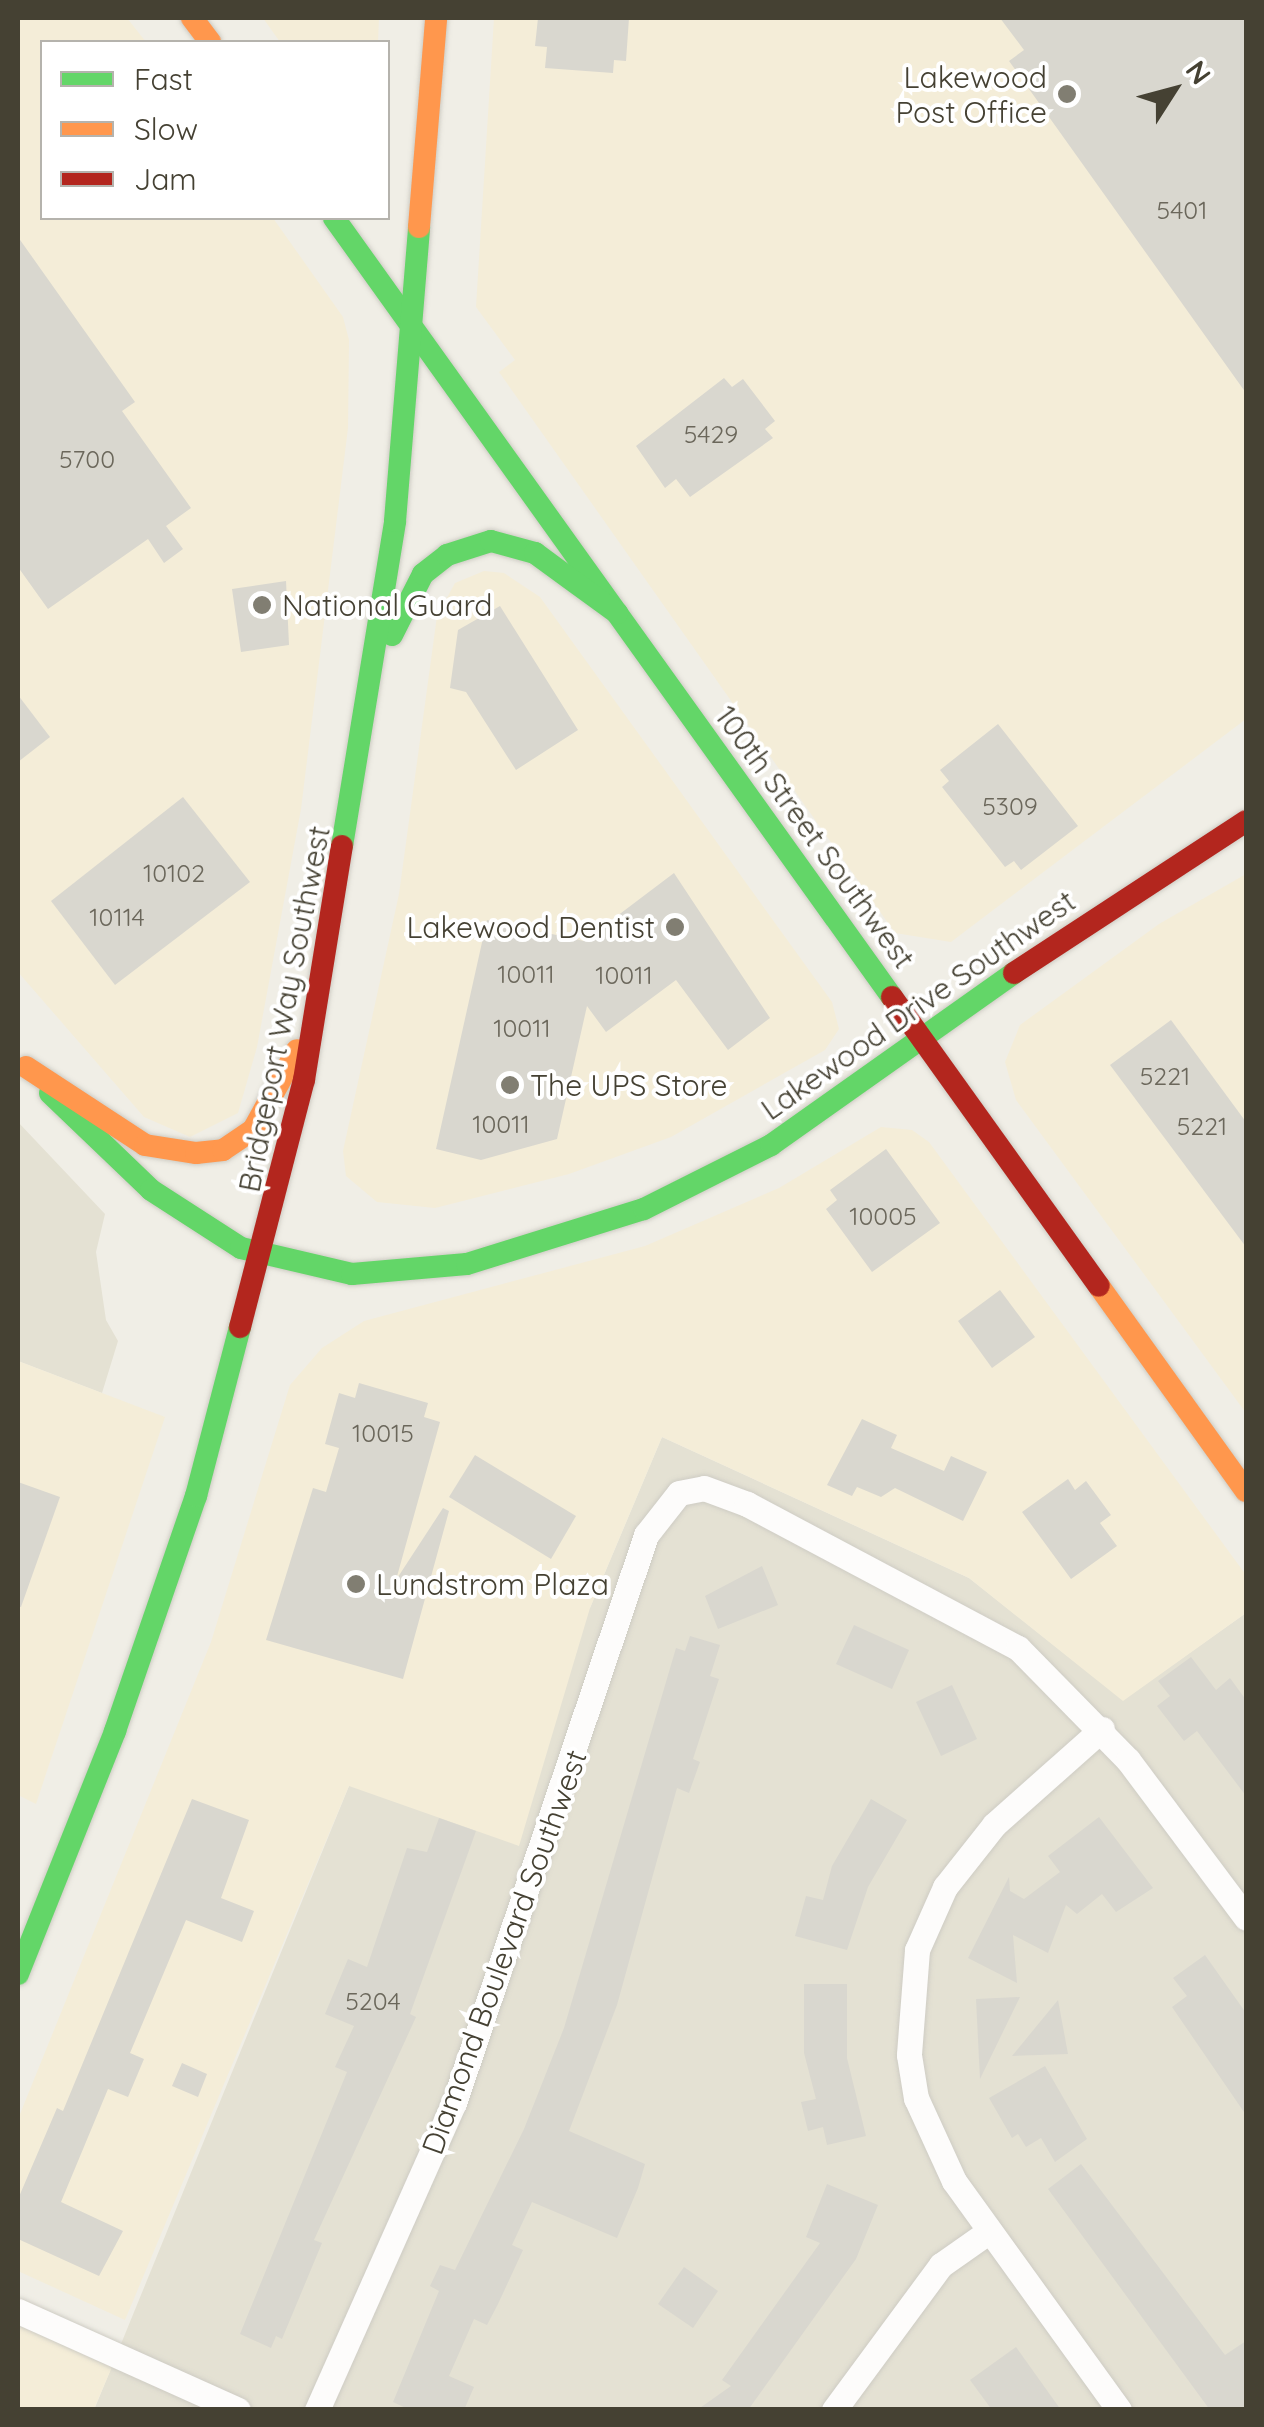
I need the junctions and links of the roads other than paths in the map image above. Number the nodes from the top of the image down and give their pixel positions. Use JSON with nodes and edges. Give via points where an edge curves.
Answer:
{"nodes":[{"id":1,"x":192,"y":18,"type":"edge"},
{"id":2,"x":436,"y":18,"type":"edge"},
{"id":3,"x":208,"y":40,"type":"edge"},
{"id":4,"x":335,"y":220,"type":"edge"},
{"id":5,"x":414,"y":331,"type":"junction"},
{"id":6,"x":616,"y":613,"type":"junction"},
{"id":7,"x":370,"y":700,"type":"junction"},
{"id":8,"x":1246,"y":821,"type":"edge"},
{"id":9,"x":317,"y":1011,"type":"junction"},
{"id":10,"x":926,"y":1042,"type":"junction"},
{"id":11,"x":22,"y":1063,"type":"edge"},
{"id":12,"x":263,"y":1255,"type":"junction"},
{"id":13,"x":1246,"y":1491,"type":"edge"},
{"id":14,"x":1102,"y":1730,"type":"junction"},
{"id":15,"x":1246,"y":1918,"type":"edge"},
{"id":16,"x":18,"y":1974,"type":"edge"},
{"id":17,"x":988,"y":2232,"type":"junction"},
{"id":18,"x":18,"y":2311,"type":"edge"},
{"id":19,"x":238,"y":2410,"type":"edge"},
{"id":20,"x":316,"y":2410,"type":"edge"},
{"id":21,"x":834,"y":2410,"type":"edge"},
{"id":22,"x":1119,"y":2410,"type":"edge"}],
"edges":[{"from":1,"to":3,"type":"main road"},
{"from":2,"to":5,"type":"main road","name":"Bridgeport Way Southwest"},
{"from":4,"to":5,"type":"main road","name":"100th Street Southwest"},
{"from":5,"to":6,"type":"main road","name":"100th Street Southwest"},
{"from":5,"to":7,"type":"main road","name":"Bridgeport Way Southwest"},
{"from":6,"to":7,"type":"main road","via":[[535,553],[509,543],[470,545],[447,555],[410,592]]},
{"from":6,"to":10,"type":"main road","name":"100th Street Southwest"},
{"from":7,"to":9,"type":"main road","name":"Bridgeport Way Southwest"},
{"from":8,"to":10,"type":"main road","name":"Lakewood Drive Southwest","via":[[1141,883]]},
{"from":9,"to":11,"type":"main road","via":[[253,1130],[210,1152],[145,1145]]},
{"from":9,"to":12,"type":"main road","name":"Bridgeport Way Southwest"},
{"from":10,"to":12,"type":"main road","name":"Lakewood Drive Southwest","via":[[724,1171],[573,1234],[467,1264],[398,1273],[333,1272]]},
{"from":10,"to":13,"type":"main road","name":"100th Street Southwest"},
{"from":11,"to":12,"type":"main road","name":"Lakewood Drive Southwest","via":[[151,1190],[210,1232]]},
{"from":12,"to":16,"type":"main road","name":"Bridgeport Way Southwest","via":[[157,1614]]},
{"from":14,"to":15,"type":"street"},
{"from":14,"to":17,"type":"street","via":[[968,1852],[917,1950],[909,2014],[916,2098]]},
{"from":14,"to":20,"type":"street","name":"Diamond Boulevard Southwest","via":[[1036,1663],[975,1619],[747,1504],[704,1488],[679,1493],[646,1535],[454,2103]]},
{"from":17,"to":21,"type":"street","via":[[942,2265]]},
{"from":17,"to":22,"type":"street"},
{"from":18,"to":19,"type":"street"}]}
